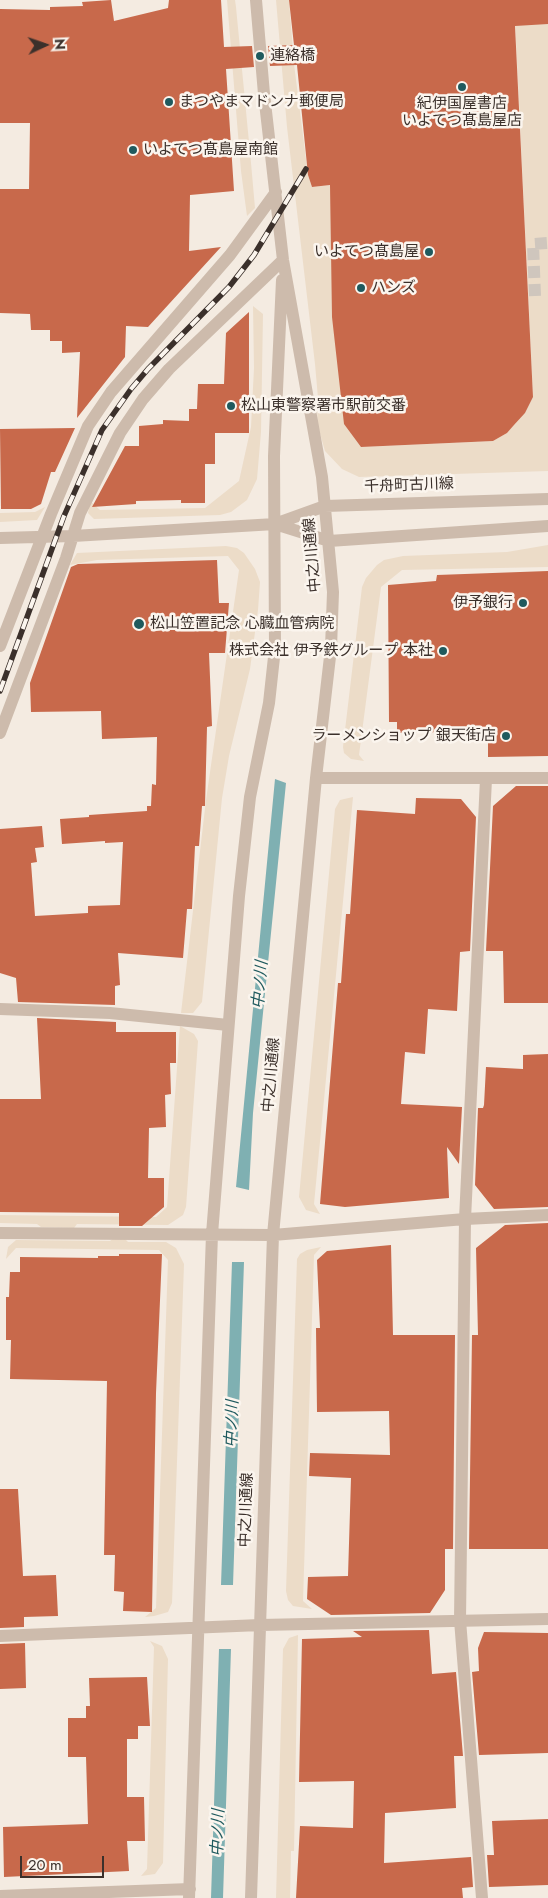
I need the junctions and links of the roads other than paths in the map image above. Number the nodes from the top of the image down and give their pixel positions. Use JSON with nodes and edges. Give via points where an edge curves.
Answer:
{"nodes":[{"id":1,"x":256,"y":0,"type":"edge"},
{"id":2,"x":276,"y":192,"type":"junction"},
{"id":3,"x":284,"y":260,"type":"junction"},
{"id":4,"x":548,"y":499,"type":"edge"},
{"id":5,"x":325,"y":506,"type":"junction"},
{"id":6,"x":275,"y":524,"type":"junction"},
{"id":7,"x":548,"y":526,"type":"edge"},
{"id":8,"x":73,"y":536,"type":"junction"},
{"id":9,"x":42,"y":537,"type":"junction"},
{"id":10,"x":0,"y":538,"type":"edge"},
{"id":11,"x":329,"y":540,"type":"junction"},
{"id":12,"x":0,"y":646,"type":"edge"},
{"id":13,"x":0,"y":733,"type":"edge"},
{"id":14,"x":316,"y":778,"type":"junction"},
{"id":15,"x":548,"y":778,"type":"edge"},
{"id":16,"x":486,"y":779,"type":"junction"},
{"id":17,"x":0,"y":1008,"type":"edge"},
{"id":18,"x":228,"y":1025,"type":"junction"},
{"id":19,"x":548,"y":1215,"type":"edge"},
{"id":20,"x":465,"y":1219,"type":"junction"},
{"id":21,"x":0,"y":1233,"type":"edge"},
{"id":22,"x":212,"y":1234,"type":"junction"},
{"id":23,"x":273,"y":1235,"type":"junction"},
{"id":24,"x":548,"y":1619,"type":"edge"},
{"id":25,"x":460,"y":1620,"type":"junction"},
{"id":26,"x":260,"y":1625,"type":"junction"},
{"id":27,"x":199,"y":1628,"type":"junction"},
{"id":28,"x":0,"y":1636,"type":"edge"},
{"id":29,"x":189,"y":1894,"type":"edge"},
{"id":30,"x":0,"y":1896,"type":"edge"},
{"id":31,"x":251,"y":1898,"type":"edge"},
{"id":32,"x":482,"y":1898,"type":"edge"}],
"edges":[{"from":1,"to":2,"type":"street","name":"中之川通線"},
{"from":2,"to":3,"type":"street","name":"中之川通線"},
{"from":2,"to":9,"type":"street","via":[[230,255],[111,392],[88,426]]},
{"from":3,"to":5,"type":"street","name":"中之川通線"},
{"from":3,"to":6,"type":"street","name":"中之川通線","via":[[274,437]]},
{"from":3,"to":8,"type":"street","via":[[169,369],[143,399],[99,471]]},
{"from":4,"to":5,"type":"street","name":"千舟町古川線"},
{"from":5,"to":6,"type":"street","name":"千舟町古川線"},
{"from":5,"to":11,"type":"street","name":"中之川通線"},
{"from":6,"to":8,"type":"street","name":"千舟町古川線"},
{"from":6,"to":11,"type":"street","name":"千舟町古川線"},
{"from":6,"to":18,"type":"street","name":"中之川通線","via":[[275,648],[269,702],[250,797]]},
{"from":7,"to":11,"type":"street","name":"千舟町古川線"},
{"from":8,"to":9,"type":"street","name":"千舟町古川線"},
{"from":8,"to":13,"type":"street"},
{"from":9,"to":10,"type":"street","name":"千舟町古川線"},
{"from":9,"to":12,"type":"street"},
{"from":11,"to":14,"type":"street","name":"中之川通線","via":[[333,592],[331,648]]},
{"from":14,"to":16,"type":"street"},
{"from":14,"to":23,"type":"street","name":"中之川通線"},
{"from":15,"to":16,"type":"street"},
{"from":16,"to":20,"type":"street"},
{"from":17,"to":18,"type":"street","via":[[110,1013]]},
{"from":18,"to":22,"type":"street","name":"中之川通線"},
{"from":19,"to":20,"type":"street"},
{"from":20,"to":23,"type":"street"},
{"from":20,"to":25,"type":"street"},
{"from":21,"to":22,"type":"street"},
{"from":22,"to":23,"type":"street"},
{"from":22,"to":27,"type":"street","name":"中之川通線"},
{"from":23,"to":26,"type":"street","name":"中之川通線"},
{"from":24,"to":25,"type":"street"},
{"from":25,"to":26,"type":"street"},
{"from":25,"to":32,"type":"street"},
{"from":26,"to":27,"type":"street"},
{"from":26,"to":31,"type":"street","name":"中之川通線"},
{"from":27,"to":28,"type":"street"},
{"from":27,"to":29,"type":"street","name":"中之川通線"},
{"from":29,"to":30,"type":"street"}]}
